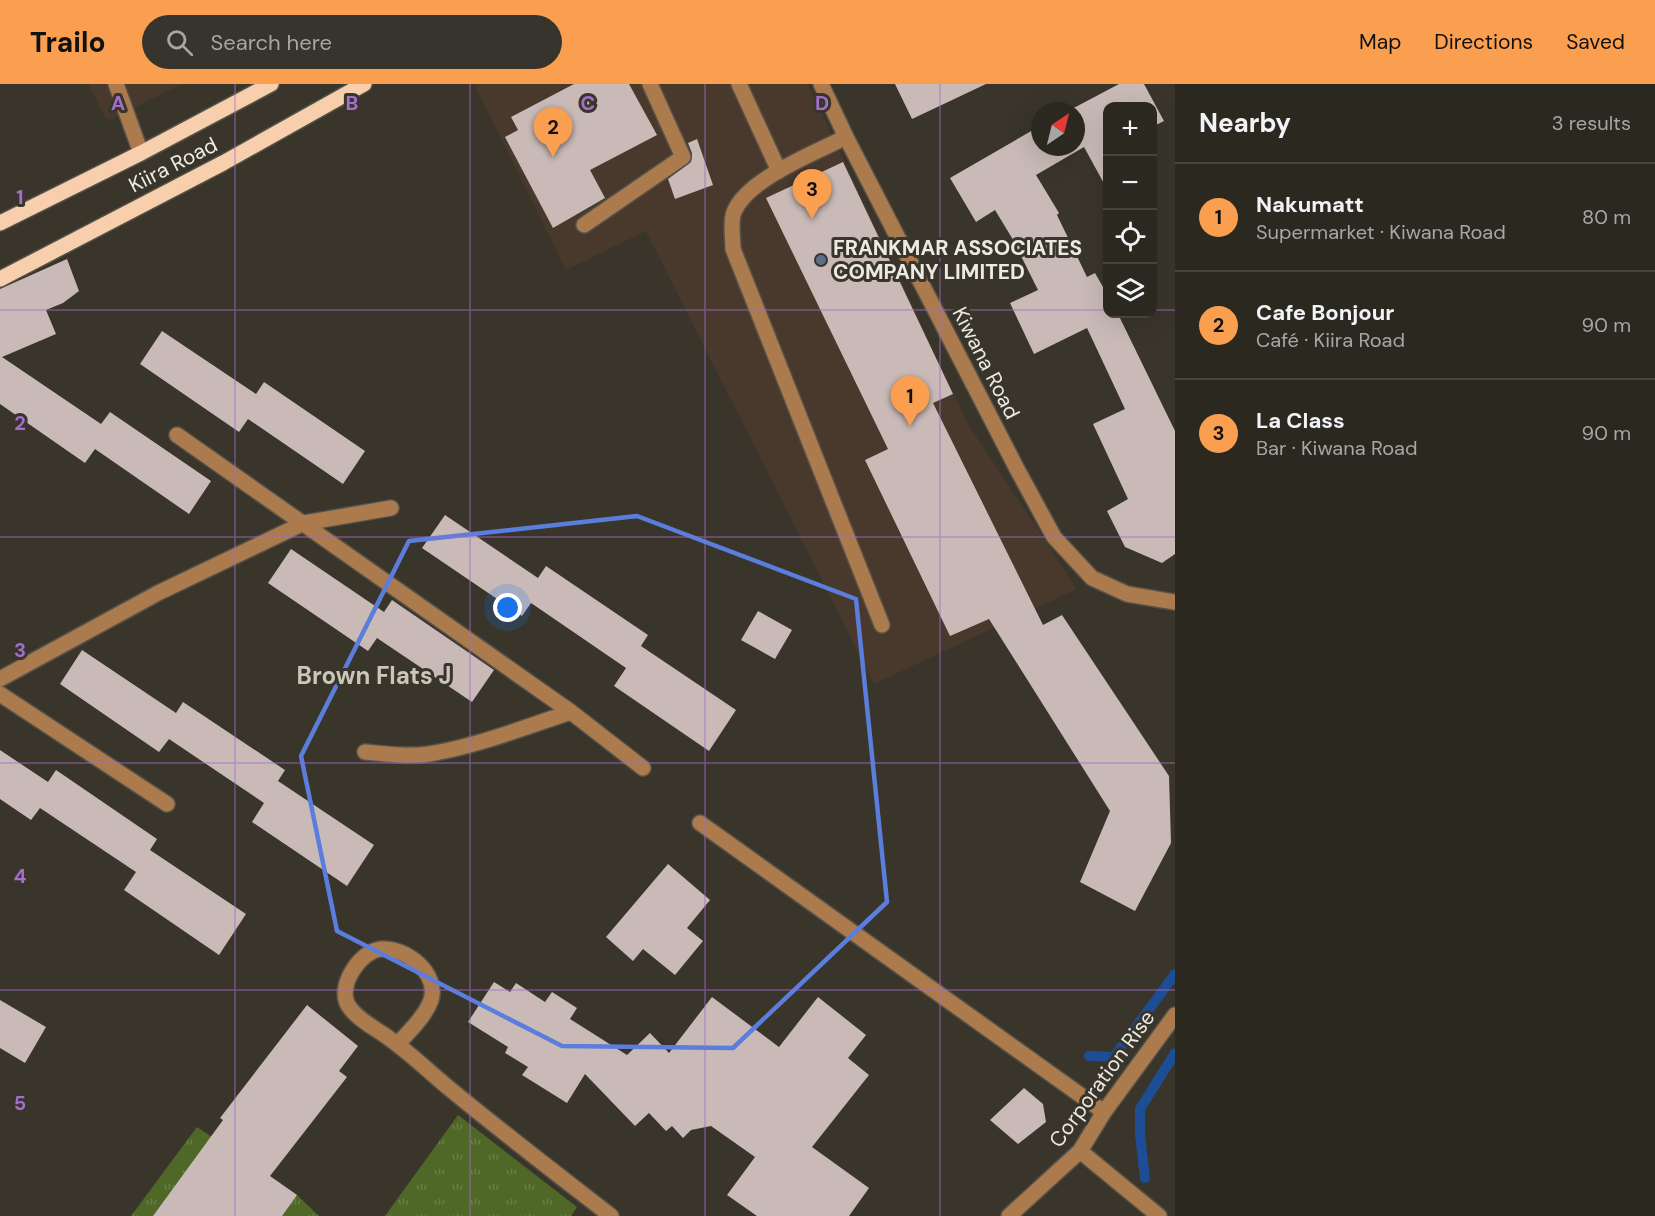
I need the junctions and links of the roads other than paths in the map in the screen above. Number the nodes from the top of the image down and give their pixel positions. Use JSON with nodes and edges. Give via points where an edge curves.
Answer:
{"nodes":[{"id":1,"x":116,"y":84,"type":"edge"},
{"id":2,"x":271,"y":84,"type":"edge"},
{"id":3,"x":364,"y":84,"type":"edge"},
{"id":4,"x":650,"y":84,"type":"edge"},
{"id":5,"x":740,"y":84,"type":"edge"},
{"id":6,"x":821,"y":84,"type":"edge"},
{"id":7,"x":846,"y":138,"type":"junction"},
{"id":8,"x":141,"y":153,"type":"junction"},
{"id":9,"x":779,"y":171,"type":"junction"},
{"id":10,"x":0,"y":223,"type":"edge"},
{"id":11,"x":585,"y":225,"type":"dead end"},
{"id":12,"x":0,"y":279,"type":"edge"},
{"id":13,"x":177,"y":435,"type":"dead end"},
{"id":14,"x":391,"y":508,"type":"dead end"},
{"id":15,"x":304,"y":523,"type":"junction"},
{"id":16,"x":1175,"y":602,"type":"edge"},
{"id":17,"x":882,"y":625,"type":"dead end"},
{"id":18,"x":0,"y":679,"type":"edge"},
{"id":19,"x":0,"y":694,"type":"edge"},
{"id":20,"x":571,"y":712,"type":"junction"},
{"id":21,"x":365,"y":752,"type":"dead end"},
{"id":22,"x":643,"y":768,"type":"dead end"},
{"id":23,"x":167,"y":804,"type":"dead end"},
{"id":24,"x":700,"y":823,"type":"dead end"},
{"id":25,"x":1175,"y":1015,"type":"edge"},
{"id":26,"x":398,"y":1044,"type":"junction"},
{"id":27,"x":1104,"y":1112,"type":"junction"},
{"id":28,"x":1080,"y":1151,"type":"junction"},
{"id":29,"x":610,"y":1216,"type":"edge"},
{"id":30,"x":1009,"y":1216,"type":"edge"},
{"id":31,"x":1159,"y":1216,"type":"edge"}],
"edges":[{"from":1,"to":8,"type":"street"},
{"from":2,"to":8,"type":"main road","name":"Kiira Road"},
{"from":3,"to":12,"type":"main road","name":"Kiira Road","via":[[223,163]]},
{"from":4,"to":11,"type":"street","via":[[682,157]]},
{"from":5,"to":9,"type":"street"},
{"from":6,"to":7,"type":"street","name":"Kiwana Road"},
{"from":7,"to":9,"type":"street"},
{"from":7,"to":16,"type":"street","name":"Kiwana Road","via":[[1054,537],[1092,578],[1127,594]]},
{"from":8,"to":10,"type":"main road","name":"Kiira Road"},
{"from":9,"to":17,"type":"street","via":[[758,183],[736,207],[733,249]]},
{"from":13,"to":15,"type":"street"},
{"from":14,"to":15,"type":"street"},
{"from":15,"to":18,"type":"street","via":[[158,593]]},
{"from":15,"to":20,"type":"street"},
{"from":19,"to":23,"type":"street"},
{"from":20,"to":21,"type":"street","via":[[428,754]]},
{"from":20,"to":22,"type":"street"},
{"from":24,"to":27,"type":"street"},
{"from":25,"to":27,"type":"street","name":"Corporation Rise"},
{"from":26,"to":26,"type":"street","via":[[361,1019],[345,999],[352,973],[362,960],[382,949],[400,953],[423,967],[433,986],[426,1011]]},
{"from":26,"to":29,"type":"street"},
{"from":27,"to":28,"type":"street","name":"Corporation Rise"},
{"from":28,"to":30,"type":"street","name":"Corporation Rise"},
{"from":28,"to":31,"type":"street"}]}
